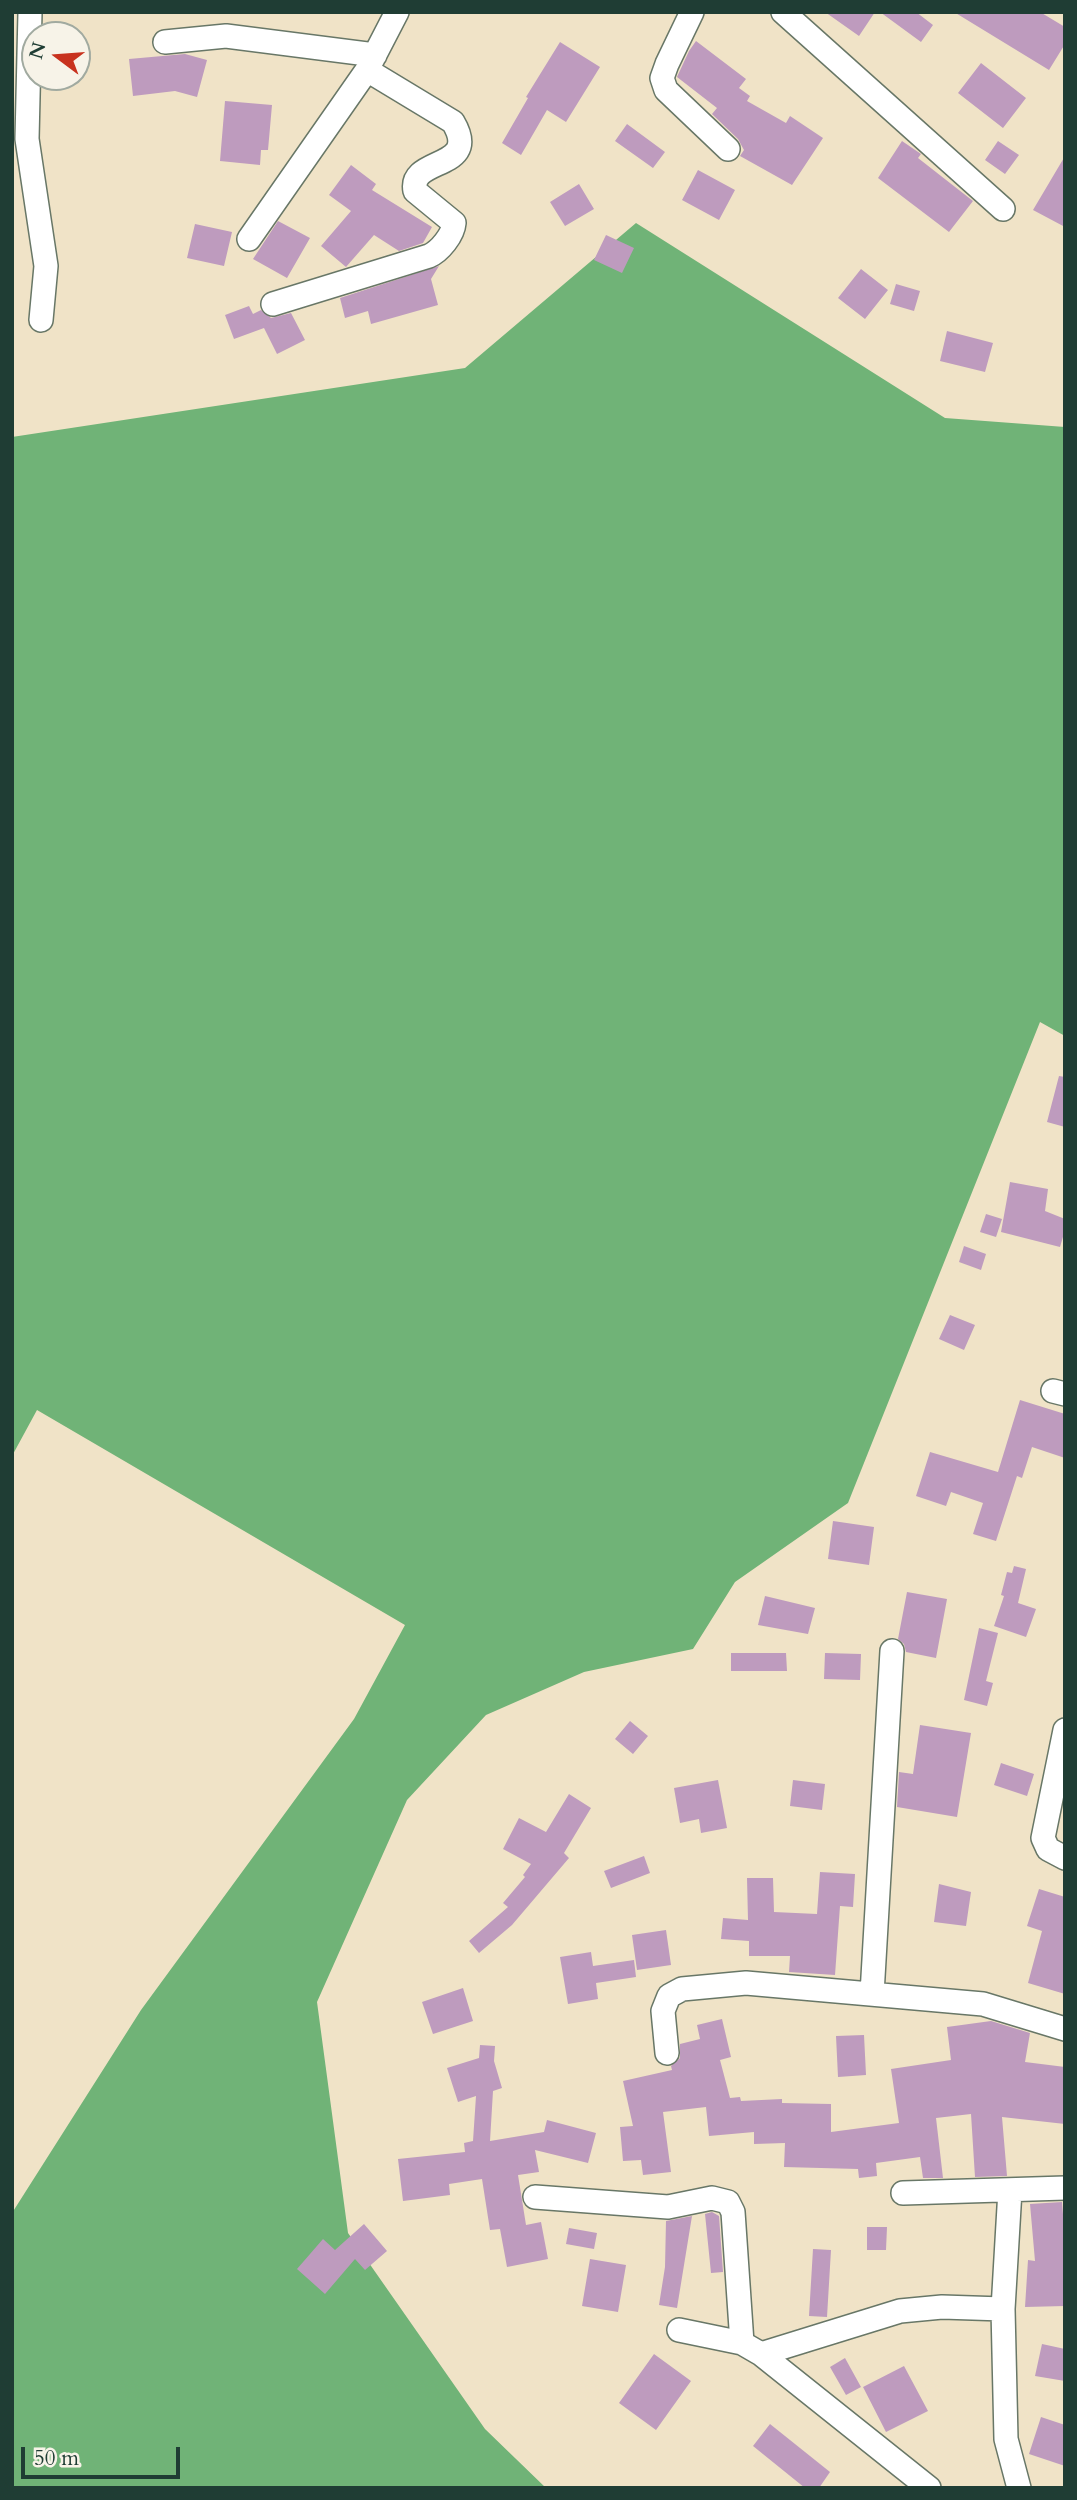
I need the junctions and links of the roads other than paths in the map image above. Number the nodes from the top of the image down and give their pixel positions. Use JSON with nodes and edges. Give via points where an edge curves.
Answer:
{"nodes":[{"id":1,"x":30,"y":12,"type":"edge"},
{"id":2,"x":397,"y":12,"type":"edge"},
{"id":3,"x":692,"y":12,"type":"edge"},
{"id":4,"x":783,"y":12,"type":"edge"},
{"id":5,"x":165,"y":42,"type":"dead end"},
{"id":6,"x":371,"y":63,"type":"junction"},
{"id":7,"x":728,"y":149,"type":"dead end"},
{"id":8,"x":1003,"y":209,"type":"dead end"},
{"id":9,"x":249,"y":239,"type":"dead end"},
{"id":10,"x":273,"y":304,"type":"dead end"},
{"id":11,"x":41,"y":320,"type":"dead end"},
{"id":12,"x":892,"y":1651,"type":"dead end"},
{"id":13,"x":1065,"y":1730,"type":"edge"},
{"id":14,"x":1065,"y":1858,"type":"edge"},
{"id":15,"x":872,"y":1994,"type":"junction"},
{"id":16,"x":1065,"y":2029,"type":"edge"},
{"id":17,"x":667,"y":2053,"type":"dead end"},
{"id":18,"x":1065,"y":2188,"type":"edge"},
{"id":19,"x":1010,"y":2190,"type":"junction"},
{"id":20,"x":903,"y":2193,"type":"dead end"},
{"id":21,"x":535,"y":2197,"type":"dead end"},
{"id":22,"x":1003,"y":2309,"type":"junction"},
{"id":23,"x":679,"y":2330,"type":"dead end"},
{"id":24,"x":752,"y":2348,"type":"junction"},
{"id":25,"x":929,"y":2488,"type":"edge"},
{"id":26,"x":1019,"y":2488,"type":"edge"}],
"edges":[{"from":1,"to":11,"type":"street","via":[[27,139],[46,266]]},
{"from":2,"to":6,"type":"street"},
{"from":3,"to":7,"type":"street","via":[[662,78],[666,89]]},
{"from":4,"to":8,"type":"street"},
{"from":5,"to":6,"type":"street","via":[[226,36]]},
{"from":6,"to":9,"type":"street"},
{"from":6,"to":10,"type":"street","via":[[453,122],[459,132],[457,153],[417,176],[414,184],[415,191],[454,223],[453,231],[429,256]]},
{"from":12,"to":15,"type":"street"},
{"from":13,"to":14,"type":"street","via":[[1043,1838],[1048,1849]]},
{"from":15,"to":16,"type":"street","via":[[983,2004]]},
{"from":15,"to":17,"type":"street","via":[[746,1983],[682,1990],[669,1996],[663,2011]]},
{"from":18,"to":19,"type":"street"},
{"from":19,"to":20,"type":"street"},
{"from":19,"to":22,"type":"street"},
{"from":21,"to":24,"type":"street","via":[[668,2207],[712,2198],[729,2202]]},
{"from":22,"to":24,"type":"street","via":[[900,2311]]},
{"from":22,"to":26,"type":"street","via":[[1006,2439]]},
{"from":23,"to":24,"type":"street"},
{"from":24,"to":25,"type":"street"}]}
